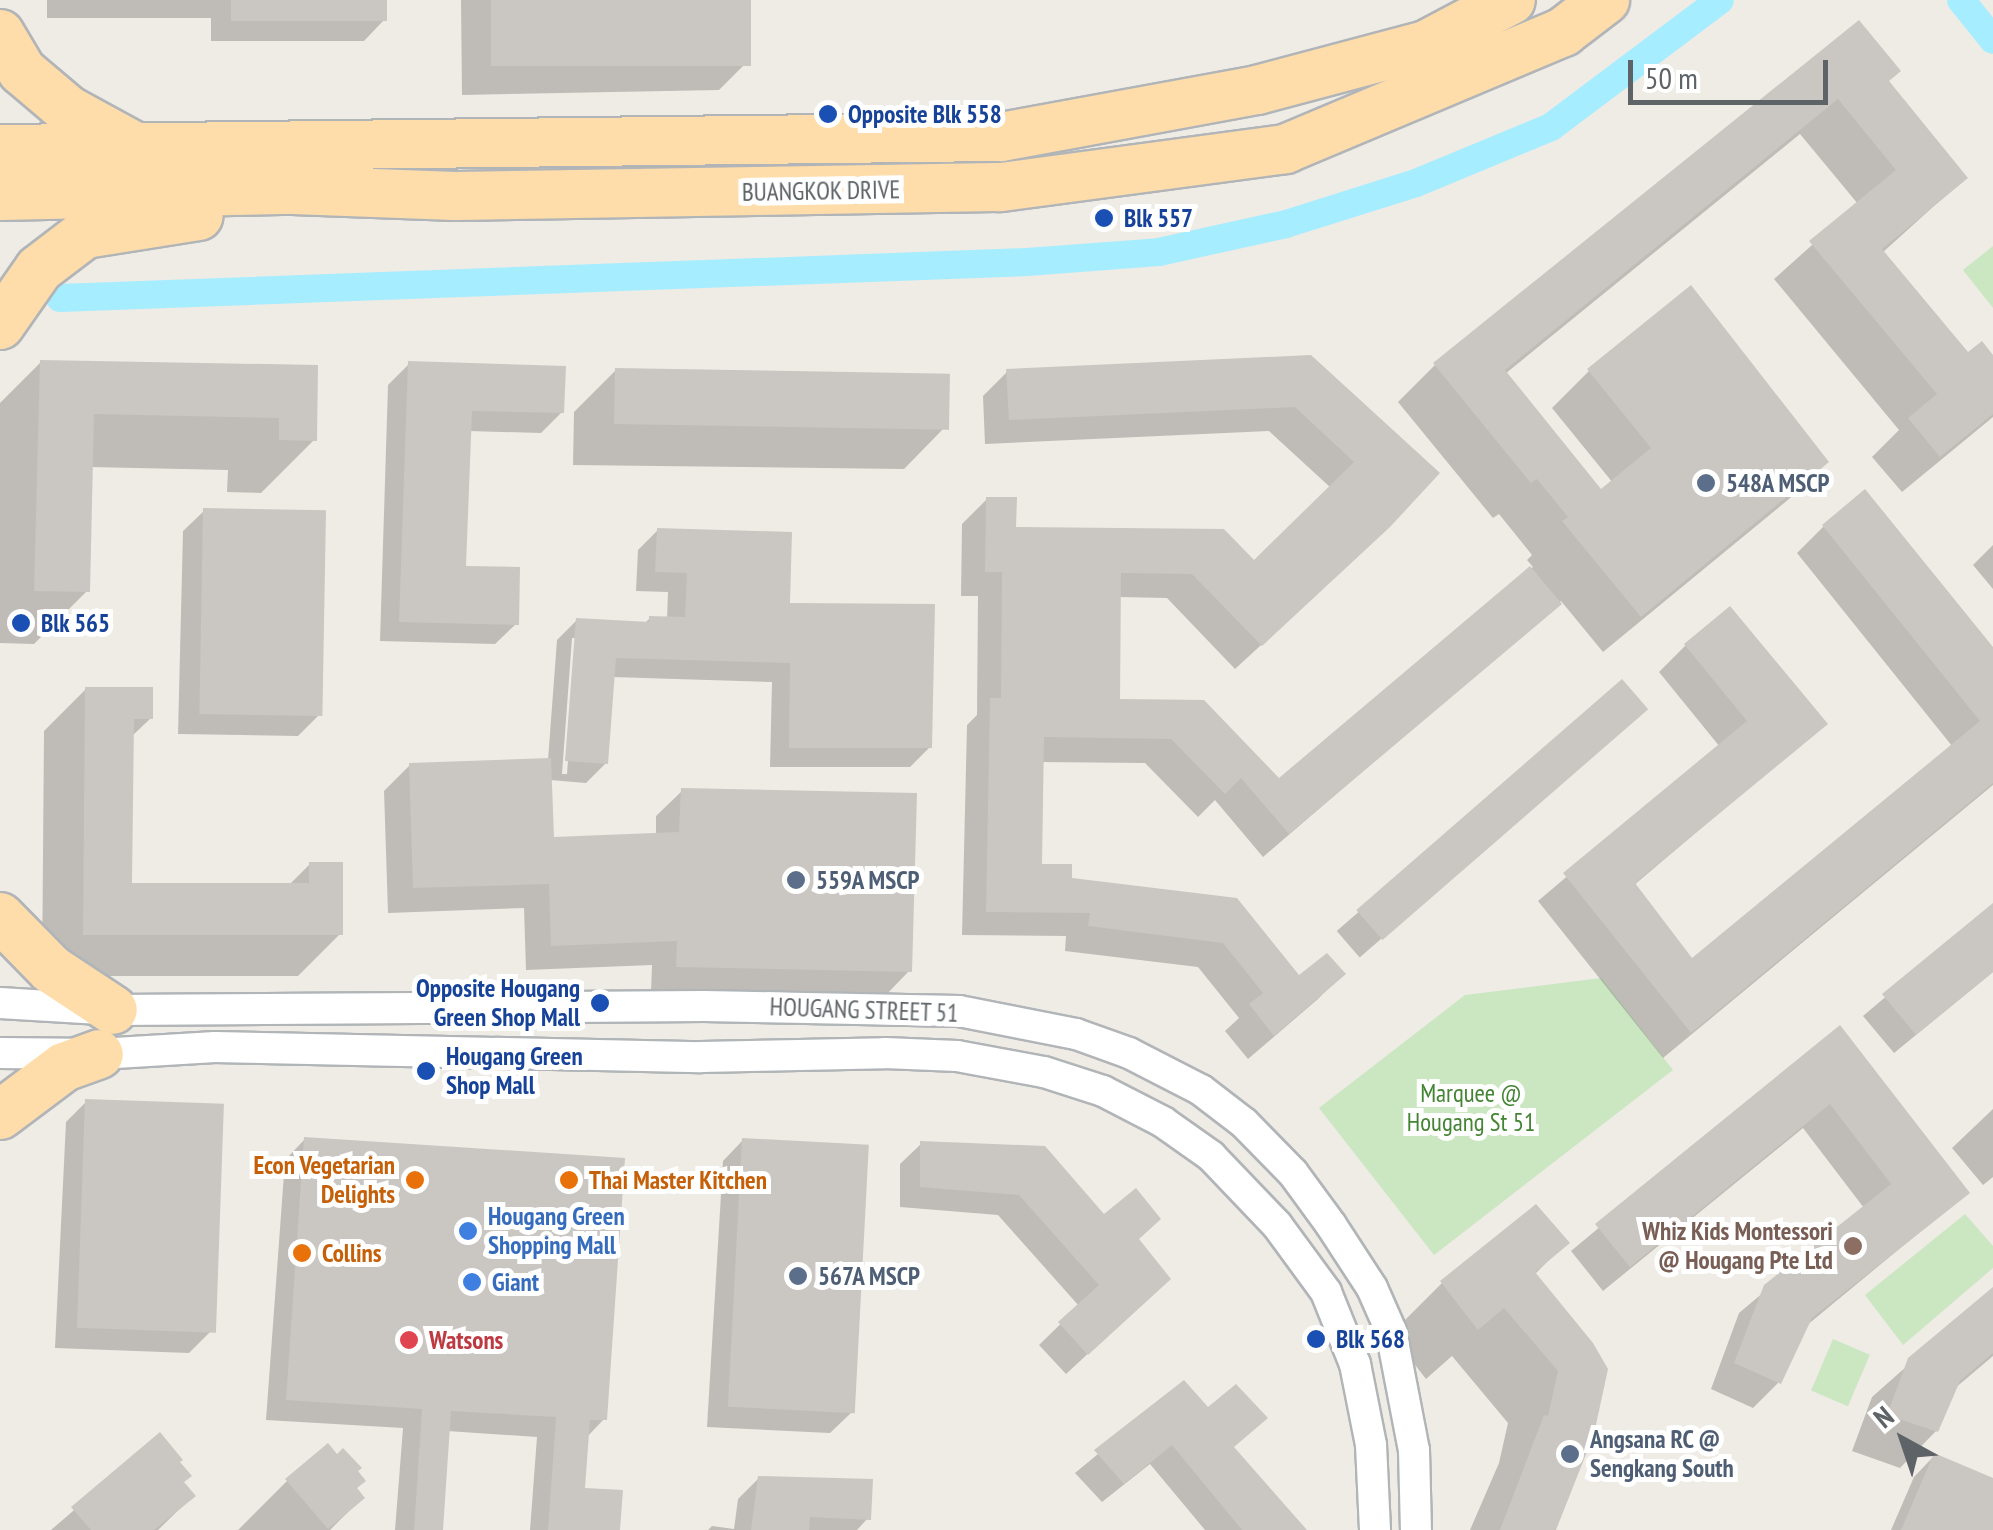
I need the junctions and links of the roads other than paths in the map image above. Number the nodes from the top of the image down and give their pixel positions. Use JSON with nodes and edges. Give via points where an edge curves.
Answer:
{"nodes":[{"id":1,"x":1511,"y":0,"type":"edge"},
{"id":2,"x":1605,"y":0,"type":"edge"},
{"id":3,"x":0,"y":34,"type":"edge"},
{"id":4,"x":130,"y":144,"type":"junction"},
{"id":5,"x":0,"y":149,"type":"edge"},
{"id":6,"x":294,"y":190,"type":"junction"},
{"id":7,"x":0,"y":196,"type":"edge"},
{"id":8,"x":0,"y":325,"type":"edge"},
{"id":9,"x":0,"y":917,"type":"edge"},
{"id":10,"x":0,"y":1003,"type":"edge"},
{"id":11,"x":113,"y":1010,"type":"junction"},
{"id":12,"x":0,"y":1053,"type":"edge"},
{"id":13,"x":100,"y":1054,"type":"junction"},
{"id":14,"x":0,"y":1115,"type":"edge"},
{"id":15,"x":1375,"y":1530,"type":"edge"},
{"id":16,"x":1416,"y":1530,"type":"edge"}],
"edges":[{"from":1,"to":4,"type":"main road","name":"BUANGKOK DRIVE","via":[[1426,44],[1295,80],[1000,138]]},
{"from":2,"to":6,"type":"main road","name":"BUANGKOK DRIVE","via":[[1563,32],[1285,149],[1001,188],[475,196]]},
{"from":3,"to":4,"type":"main road","via":[[22,71],[68,110]]},
{"from":4,"to":5,"type":"main road","name":"BUANGKOK DRIVE"},
{"from":6,"to":7,"type":"main road","name":"BUANGKOK DRIVE"},
{"from":6,"to":8,"type":"main road","via":[[240,208],[84,234],[39,268]]},
{"from":9,"to":11,"type":"main road","via":[[51,969]]},
{"from":10,"to":11,"type":"street","name":"HOUGANG STREET 51"},
{"from":11,"to":16,"type":"street","name":"HOUGANG STREET 51","via":[[959,1011],[1076,1034],[1128,1053],[1201,1090],[1244,1123],[1293,1173],[1372,1288],[1391,1331],[1414,1450]]},
{"from":12,"to":13,"type":"street","name":"HOUGANG STREET 51"},
{"from":13,"to":14,"type":"main road","via":[[64,1067]]},
{"from":13,"to":15,"type":"street","name":"HOUGANG STREET 51","via":[[215,1048],[701,1057],[884,1053],[975,1060],[1103,1091],[1211,1156],[1277,1224],[1326,1292],[1355,1364],[1370,1445]]}]}
